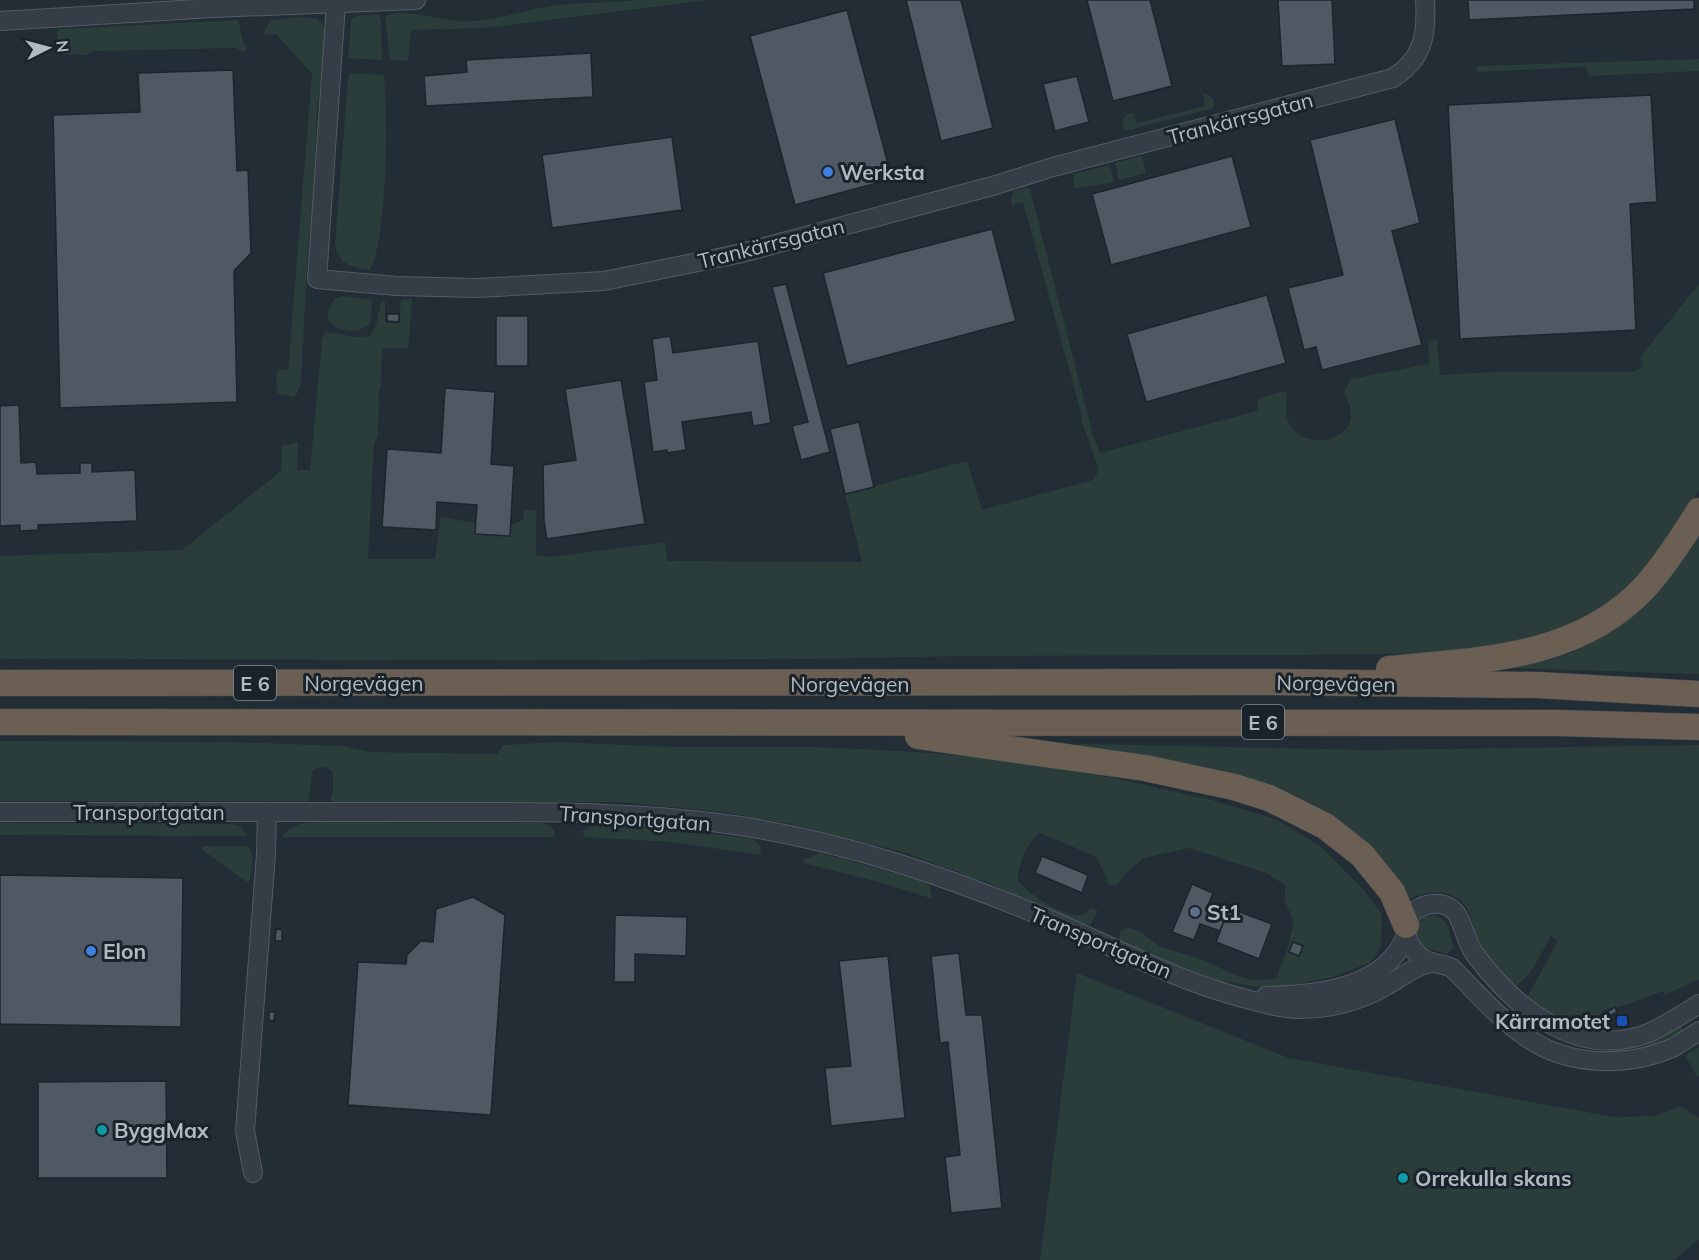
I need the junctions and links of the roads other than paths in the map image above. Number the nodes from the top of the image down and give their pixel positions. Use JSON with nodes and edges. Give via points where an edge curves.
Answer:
{"nodes":[{"id":1,"x":416,"y":0,"type":"edge"},
{"id":2,"x":1425,"y":0,"type":"edge"},
{"id":3,"x":336,"y":4,"type":"junction"},
{"id":4,"x":0,"y":21,"type":"edge"},
{"id":5,"x":1699,"y":511,"type":"edge"},
{"id":6,"x":1264,"y":682,"type":"junction"},
{"id":7,"x":0,"y":683,"type":"edge"},
{"id":8,"x":1699,"y":694,"type":"edge"},
{"id":9,"x":0,"y":722,"type":"edge"},
{"id":10,"x":826,"y":724,"type":"junction"},
{"id":11,"x":1699,"y":727,"type":"edge"},
{"id":12,"x":0,"y":812,"type":"edge"},
{"id":13,"x":267,"y":812,"type":"junction"},
{"id":14,"x":1406,"y":930,"type":"junction"},
{"id":15,"x":1432,"y":963,"type":"junction"},
{"id":16,"x":1240,"y":997,"type":"junction"},
{"id":17,"x":1699,"y":1004,"type":"edge"},
{"id":18,"x":1699,"y":1031,"type":"edge"},
{"id":19,"x":253,"y":1173,"type":"dead end"}],
"edges":[{"from":1,"to":3,"type":"street"},
{"from":2,"to":3,"type":"street","name":"Trankärrsgatan","via":[[1424,36],[1418,53],[1408,69],[1393,78],[738,254],[604,281],[502,288],[397,286],[317,279]]},
{"from":3,"to":4,"type":"street"},
{"from":5,"to":6,"type":"highway","via":[[1644,588],[1600,622],[1560,642],[1518,655],[1469,662]]},
{"from":6,"to":7,"type":"highway","name":"Norgevägen","number":"E 6"},
{"from":6,"to":8,"type":"highway","name":"Norgevägen","number":"E 6","via":[[1537,685]]},
{"from":9,"to":10,"type":"highway","name":"Norgevägen","number":"E 6"},
{"from":10,"to":11,"type":"highway","name":"Norgevägen","number":"E 6","via":[[1559,723]]},
{"from":10,"to":14,"type":"highway","via":[[1145,768],[1269,798],[1325,826],[1362,855],[1392,891]]},
{"from":12,"to":13,"type":"street","name":"Transportgatan"},
{"from":13,"to":16,"type":"street","name":"Transportgatan","via":[[605,814],[771,831],[879,857],[955,881]]},
{"from":13,"to":19,"type":"street","via":[[245,1131]]},
{"from":14,"to":15,"type":"street","via":[[1418,954]]},
{"from":14,"to":16,"type":"street","name":"Transportgatan","via":[[1395,957],[1380,971],[1357,982],[1300,994]]},
{"from":14,"to":17,"type":"street","name":"Transportgatan","via":[[1409,916],[1417,909],[1436,904],[1449,907],[1457,913],[1475,954],[1514,997],[1557,1029],[1580,1036],[1623,1040],[1644,1034]]},
{"from":15,"to":16,"type":"street","name":"Transportgatan","via":[[1413,969],[1361,999],[1332,1006],[1302,1009]]},
{"from":15,"to":18,"type":"street","via":[[1452,968],[1527,1038],[1567,1056],[1593,1061],[1642,1056],[1669,1048]]}]}
